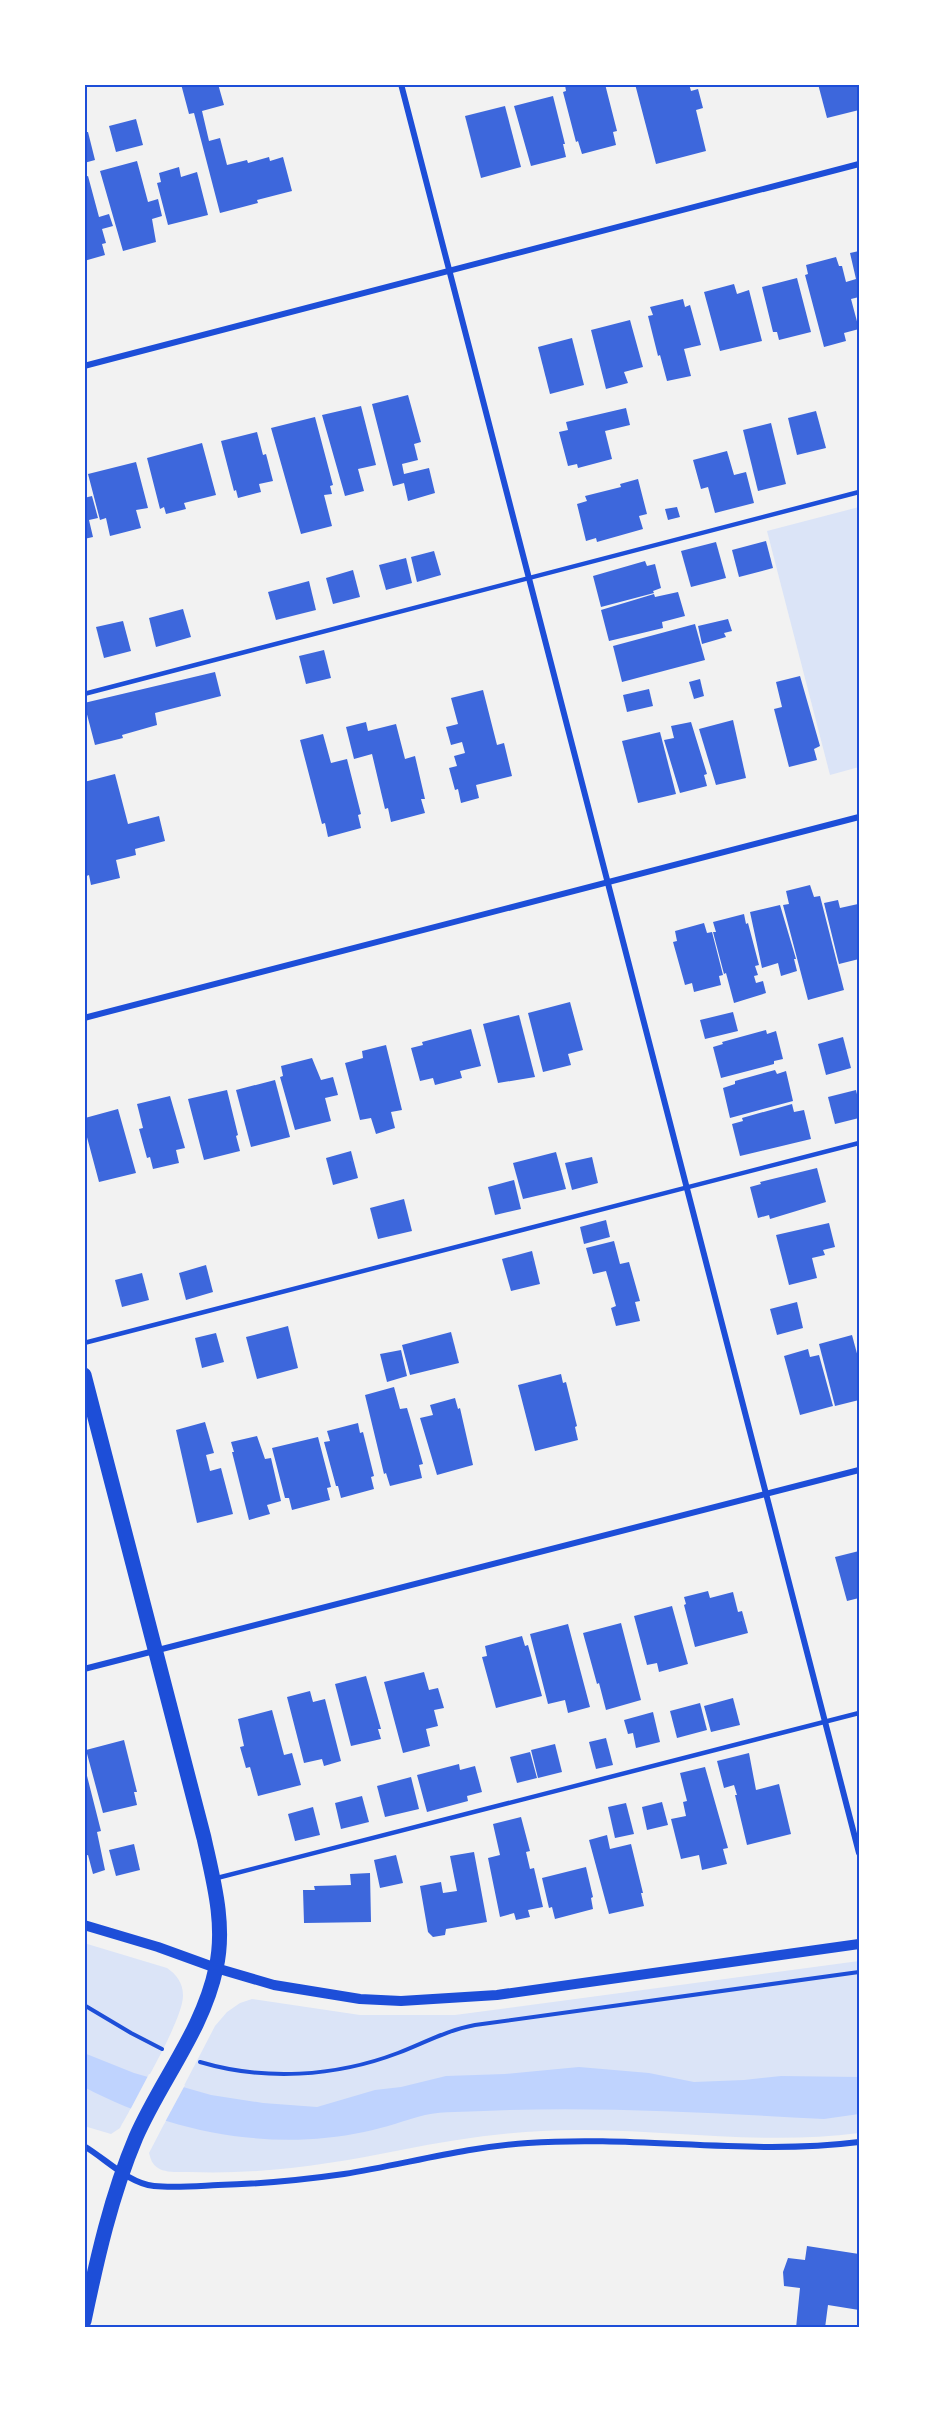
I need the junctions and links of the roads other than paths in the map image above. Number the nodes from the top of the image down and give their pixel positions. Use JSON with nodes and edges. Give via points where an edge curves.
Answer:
{"nodes":[{"id":1,"x":401,"y":84,"type":"edge"},
{"id":2,"x":859,"y":164,"type":"edge"},
{"id":3,"x":451,"y":271,"type":"junction"},
{"id":4,"x":84,"y":366,"type":"edge"},
{"id":5,"x":859,"y":492,"type":"edge"},
{"id":6,"x":530,"y":578,"type":"junction"},
{"id":7,"x":84,"y":694,"type":"edge"},
{"id":8,"x":859,"y":817,"type":"edge"},
{"id":9,"x":607,"y":884,"type":"junction"},
{"id":10,"x":84,"y":1018,"type":"edge"},
{"id":11,"x":859,"y":1143,"type":"edge"},
{"id":12,"x":686,"y":1188,"type":"junction"},
{"id":13,"x":84,"y":1343,"type":"edge"},
{"id":14,"x":84,"y":1375,"type":"edge"},
{"id":15,"x":859,"y":1470,"type":"edge"},
{"id":16,"x":766,"y":1494,"type":"junction"},
{"id":17,"x":155,"y":1650,"type":"junction"},
{"id":18,"x":84,"y":1669,"type":"edge"},
{"id":19,"x":859,"y":1713,"type":"edge"},
{"id":20,"x":824,"y":1722,"type":"junction"},
{"id":21,"x":859,"y":1853,"type":"edge"},
{"id":22,"x":213,"y":1878,"type":"junction"},
{"id":23,"x":84,"y":1925,"type":"edge"},
{"id":24,"x":859,"y":1944,"type":"edge"},
{"id":25,"x":216,"y":1968,"type":"junction"},
{"id":26,"x":859,"y":2142,"type":"edge"},
{"id":27,"x":84,"y":2146,"type":"edge"},
{"id":28,"x":123,"y":2173,"type":"junction"},
{"id":29,"x":84,"y":2321,"type":"edge"}],
"edges":[{"from":1,"to":3,"type":"street"},
{"from":2,"to":3,"type":"street"},
{"from":3,"to":4,"type":"street"},
{"from":3,"to":6,"type":"street"},
{"from":5,"to":6,"type":"lane"},
{"from":6,"to":7,"type":"lane"},
{"from":6,"to":9,"type":"street"},
{"from":8,"to":9,"type":"street"},
{"from":9,"to":10,"type":"street"},
{"from":9,"to":12,"type":"street"},
{"from":11,"to":12,"type":"lane"},
{"from":12,"to":13,"type":"lane"},
{"from":12,"to":16,"type":"street"},
{"from":14,"to":17,"type":"main road"},
{"from":15,"to":16,"type":"street"},
{"from":16,"to":17,"type":"street"},
{"from":16,"to":20,"type":"street"},
{"from":17,"to":18,"type":"street"},
{"from":17,"to":22,"type":"main road"},
{"from":19,"to":20,"type":"lane"},
{"from":20,"to":21,"type":"street"},
{"from":20,"to":22,"type":"lane"},
{"from":22,"to":25,"type":"main road","via":[[219,1919]]},
{"from":23,"to":25,"type":"street"},
{"from":24,"to":25,"type":"street","via":[[446,2000],[338,1996],[274,1985]]},
{"from":25,"to":28,"type":"main road","via":[[207,1998],[137,2136]]},
{"from":26,"to":28,"type":"street","via":[[773,2148],[580,2141],[528,2143],[469,2149],[346,2174],[230,2185],[152,2186]]},
{"from":27,"to":28,"type":"street"},
{"from":28,"to":29,"type":"main road","via":[[99,2247]]}]}
